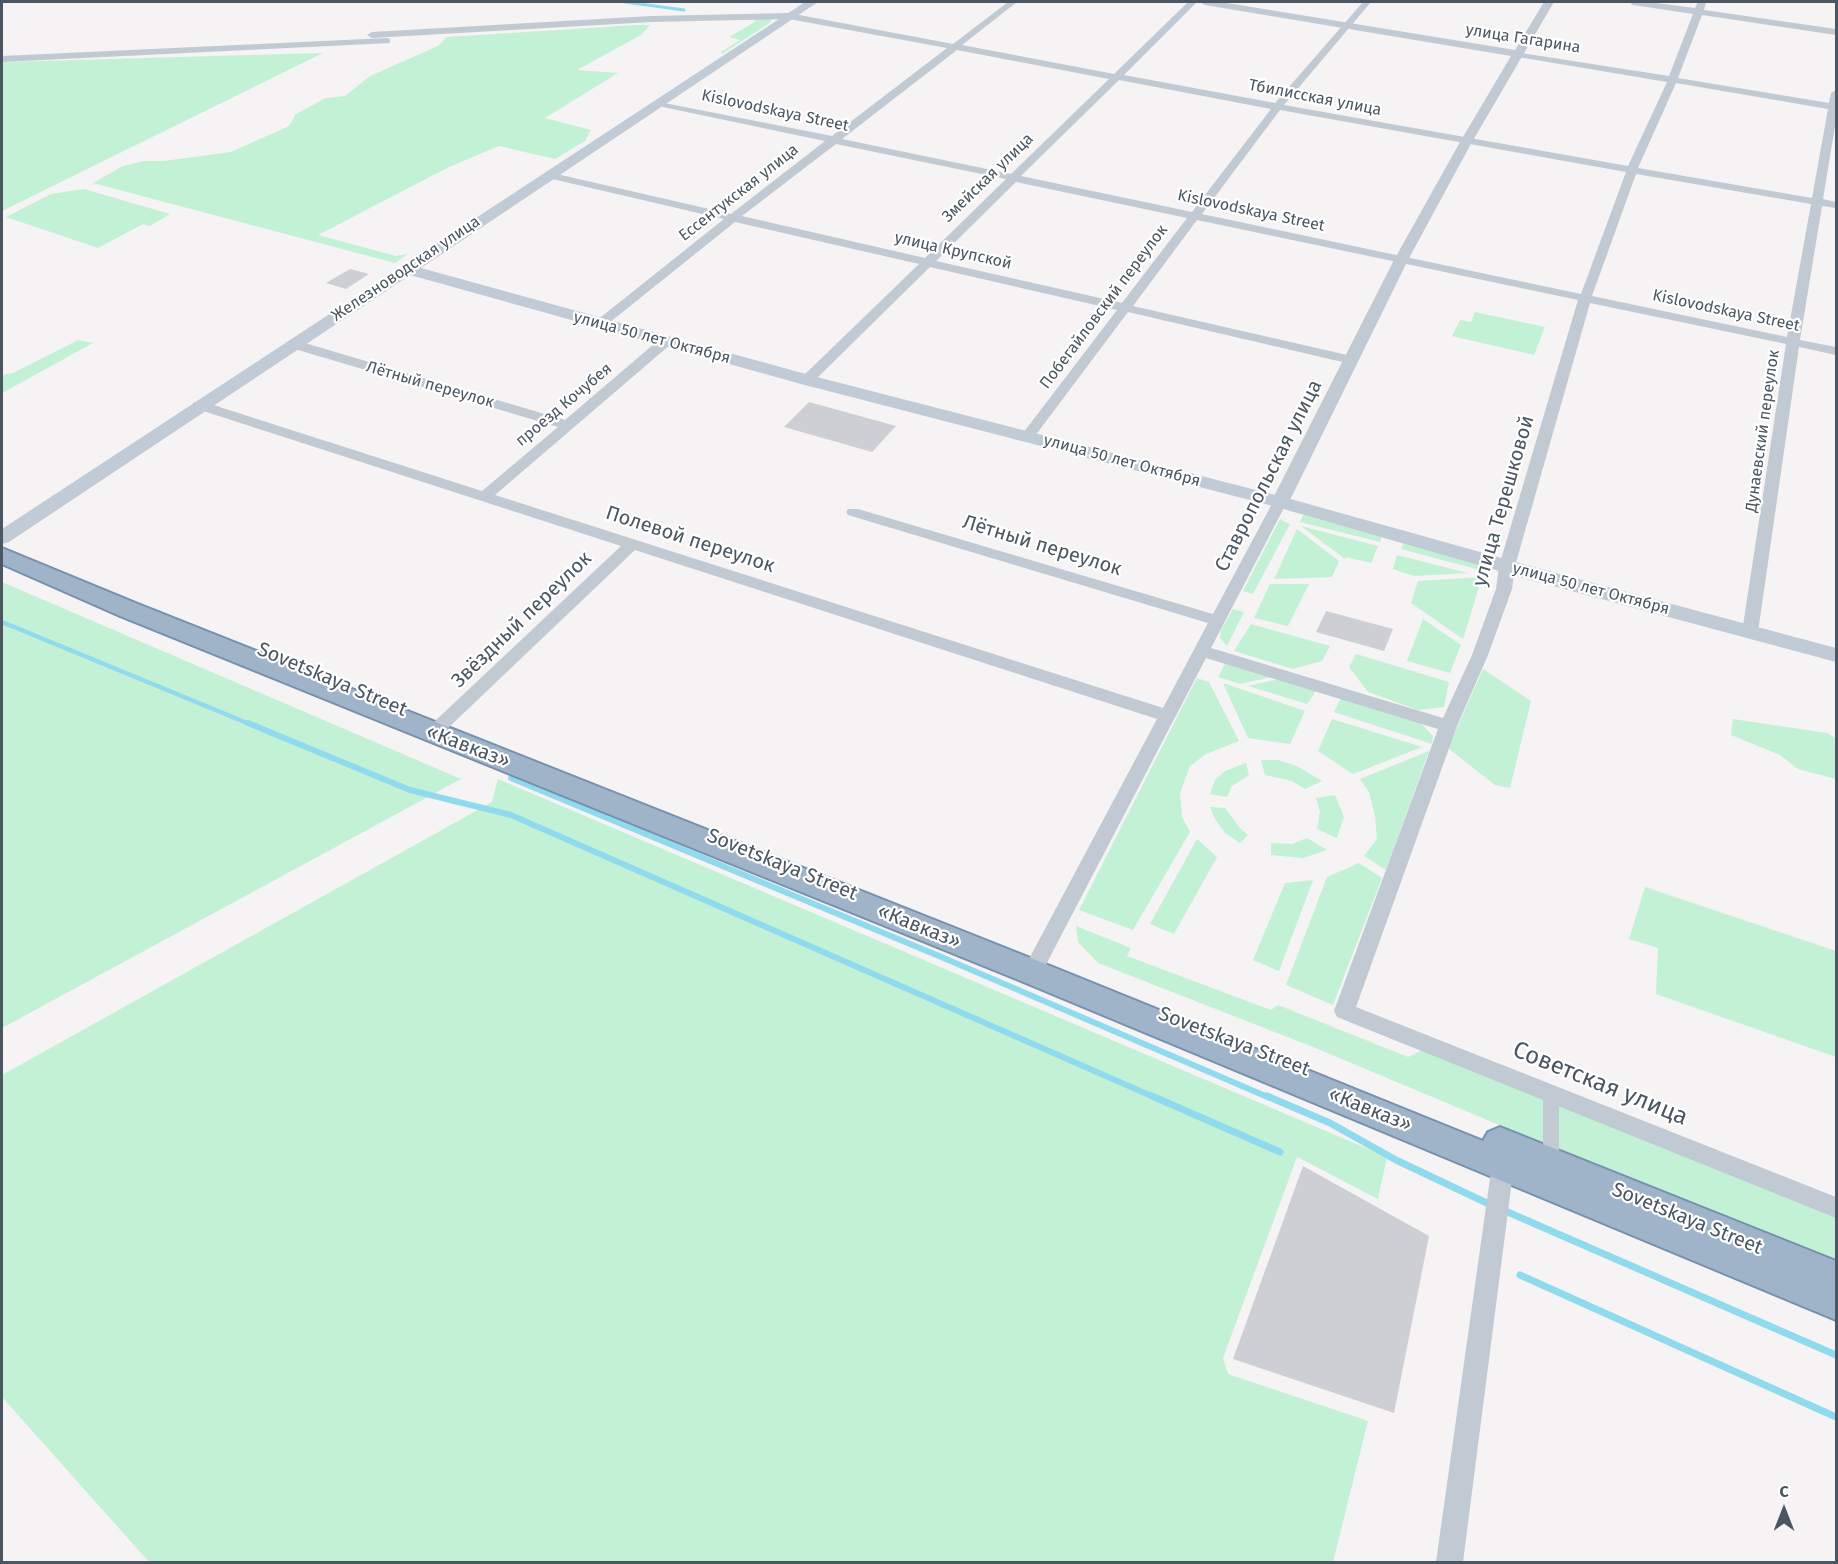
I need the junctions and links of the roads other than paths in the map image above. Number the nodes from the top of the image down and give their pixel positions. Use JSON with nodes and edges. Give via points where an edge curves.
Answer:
{"nodes":[{"id":1,"x":812,"y":2,"type":"edge"},
{"id":2,"x":1013,"y":2,"type":"edge"},
{"id":3,"x":1193,"y":2,"type":"edge"},
{"id":4,"x":1205,"y":2,"type":"edge"},
{"id":5,"x":1367,"y":2,"type":"edge"},
{"id":6,"x":1549,"y":2,"type":"edge"},
{"id":7,"x":1633,"y":2,"type":"edge"},
{"id":8,"x":1700,"y":7,"type":"edge"},
{"id":9,"x":789,"y":16,"type":"junction"},
{"id":10,"x":1349,"y":25,"type":"junction"},
{"id":11,"x":1836,"y":32,"type":"edge"},
{"id":12,"x":402,"y":34,"type":"junction"},
{"id":13,"x":372,"y":35,"type":"dead end"},
{"id":14,"x":956,"y":46,"type":"junction"},
{"id":15,"x":1518,"y":54,"type":"junction"},
{"id":16,"x":2,"y":59,"type":"edge"},
{"id":17,"x":1118,"y":77,"type":"junction"},
{"id":18,"x":1673,"y":79,"type":"junction"},
{"id":19,"x":1836,"y":102,"type":"edge"},
{"id":20,"x":658,"y":103,"type":"junction"},
{"id":21,"x":1278,"y":106,"type":"junction"},
{"id":22,"x":834,"y":141,"type":"junction"},
{"id":23,"x":1466,"y":142,"type":"junction"},
{"id":24,"x":1632,"y":170,"type":"junction"},
{"id":25,"x":549,"y":175,"type":"junction"},
{"id":26,"x":1012,"y":177,"type":"junction"},
{"id":27,"x":1817,"y":201,"type":"junction"},
{"id":28,"x":1836,"y":205,"type":"edge"},
{"id":29,"x":735,"y":216,"type":"junction"},
{"id":30,"x":1194,"y":216,"type":"junction"},
{"id":31,"x":1401,"y":260,"type":"junction"},
{"id":32,"x":926,"y":262,"type":"junction"},
{"id":33,"x":407,"y":269,"type":"junction"},
{"id":34,"x":1586,"y":298,"type":"junction"},
{"id":35,"x":1126,"y":308,"type":"junction"},
{"id":36,"x":600,"y":324,"type":"junction"},
{"id":37,"x":666,"y":341,"type":"junction"},
{"id":38,"x":1793,"y":342,"type":"junction"},
{"id":39,"x":293,"y":344,"type":"junction"},
{"id":40,"x":1836,"y":351,"type":"edge"},
{"id":41,"x":1351,"y":360,"type":"junction"},
{"id":42,"x":807,"y":380,"type":"junction"},
{"id":43,"x":200,"y":405,"type":"junction"},
{"id":44,"x":567,"y":425,"type":"junction"},
{"id":45,"x":1027,"y":437,"type":"junction"},
{"id":46,"x":485,"y":496,"type":"junction"},
{"id":47,"x":1280,"y":502,"type":"junction"},
{"id":48,"x":853,"y":512,"type":"dead end"},
{"id":49,"x":2,"y":539,"type":"edge"},
{"id":50,"x":632,"y":544,"type":"junction"},
{"id":51,"x":2,"y":555,"type":"edge"},
{"id":52,"x":1508,"y":566,"type":"junction"},
{"id":53,"x":1218,"y":621,"type":"junction"},
{"id":54,"x":1750,"y":632,"type":"junction"},
{"id":55,"x":1202,"y":651,"type":"junction"},
{"id":56,"x":1836,"y":654,"type":"edge"},
{"id":57,"x":1168,"y":716,"type":"junction"},
{"id":58,"x":440,"y":726,"type":"junction"},
{"id":59,"x":1448,"y":726,"type":"junction"},
{"id":60,"x":1035,"y":970,"type":"junction"},
{"id":61,"x":1344,"y":1011,"type":"joint"},
{"id":62,"x":1551,"y":1093,"type":"junction"},
{"id":63,"x":1551,"y":1151,"type":"dead end"},
{"id":64,"x":1504,"y":1155,"type":"junction"},
{"id":65,"x":1836,"y":1208,"type":"edge"},
{"id":66,"x":1836,"y":1279,"type":"edge"},
{"id":67,"x":1836,"y":1302,"type":"edge"},
{"id":68,"x":1449,"y":1563,"type":"edge"}],
"edges":[{"from":1,"to":9,"type":"main road","name":"Железноводская улица"},
{"from":2,"to":14,"type":"street","name":"Ессентукская улица"},
{"from":3,"to":17,"type":"street","name":"Змейская улица"},
{"from":4,"to":10,"type":"street","name":"улица Гагарина"},
{"from":5,"to":10,"type":"street","name":"Побегайловский переулок"},
{"from":6,"to":15,"type":"street","name":"Ставропольская улица"},
{"from":7,"to":8,"type":"street"},
{"from":8,"to":11,"type":"street"},
{"from":8,"to":18,"type":"street","name":"улица Терешковой"},
{"from":9,"to":12,"type":"street","name":"Тбилисская улица","via":[[651,19]]},
{"from":9,"to":14,"type":"street","name":"Тбилисская улица"},
{"from":9,"to":20,"type":"main road","name":"Железноводская улица"},
{"from":10,"to":15,"type":"street","name":"улица Гагарина"},
{"from":10,"to":21,"type":"street","name":"Побегайловский переулок"},
{"from":12,"to":13,"type":"street"},
{"from":12,"to":16,"type":"street","via":[[386,42]]},
{"from":14,"to":17,"type":"street","name":"Тбилисская улица"},
{"from":14,"to":22,"type":"street","name":"Ессентукская улица"},
{"from":15,"to":18,"type":"street","name":"улица Гагарина"},
{"from":15,"to":23,"type":"street","name":"Ставропольская улица"},
{"from":17,"to":21,"type":"street","name":"Тбилисская улица"},
{"from":17,"to":26,"type":"street","name":"Змейская улица"},
{"from":18,"to":19,"type":"street","name":"улица Гагарина"},
{"from":18,"to":24,"type":"street","name":"улица Терешковой"},
{"from":19,"to":27,"type":"street","name":"Дунаевский переулок"},
{"from":20,"to":22,"type":"street","name":"Kislovodskaya Street"},
{"from":20,"to":25,"type":"main road","name":"Железноводская улица"},
{"from":21,"to":23,"type":"street","name":"Тбилисская улица"},
{"from":21,"to":30,"type":"street","name":"Побегайловский переулок"},
{"from":22,"to":26,"type":"street","name":"Kislovodskaya Street"},
{"from":22,"to":29,"type":"street","name":"Ессентукская улица"},
{"from":23,"to":24,"type":"street","name":"Тбилисская улица"},
{"from":23,"to":31,"type":"street","name":"Ставропольская улица"},
{"from":24,"to":27,"type":"street","name":"Тбилисская улица"},
{"from":24,"to":34,"type":"street","name":"улица Терешковой"},
{"from":25,"to":29,"type":"street","name":"улица Крупской"},
{"from":25,"to":33,"type":"main road","name":"Железноводская улица"},
{"from":26,"to":30,"type":"street","name":"Kislovodskaya Street"},
{"from":26,"to":32,"type":"street","name":"Змейская улица"},
{"from":27,"to":28,"type":"street","name":"Тбилисская улица"},
{"from":27,"to":38,"type":"street","name":"Дунаевский переулок"},
{"from":29,"to":32,"type":"street","name":"улица Крупской"},
{"from":29,"to":36,"type":"street","name":"Ессентукская улица"},
{"from":30,"to":31,"type":"street","name":"Kislovodskaya Street"},
{"from":30,"to":35,"type":"street","name":"Побегайловский переулок"},
{"from":31,"to":34,"type":"street","name":"Kislovodskaya Street"},
{"from":31,"to":41,"type":"street","name":"Ставропольская улица"},
{"from":32,"to":35,"type":"street","name":"улица Крупской"},
{"from":32,"to":42,"type":"street","name":"Змейская улица"},
{"from":33,"to":36,"type":"main road","name":"улица 50 лет Октября"},
{"from":33,"to":39,"type":"main road","name":"Железноводская улица"},
{"from":34,"to":38,"type":"street","name":"Kislovodskaya Street"},
{"from":34,"to":52,"type":"street","name":"улица Терешковой"},
{"from":35,"to":41,"type":"street","name":"улица Крупской"},
{"from":35,"to":45,"type":"street","name":"Побегайловский переулок"},
{"from":36,"to":37,"type":"main road","name":"улица 50 лет Октября"},
{"from":37,"to":42,"type":"main road","name":"улица 50 лет Октября"},
{"from":37,"to":44,"type":"street","name":"проезд Кочубея"},
{"from":38,"to":40,"type":"street","name":"Kislovodskaya Street"},
{"from":38,"to":54,"type":"street","name":"Дунаевский переулок"},
{"from":39,"to":43,"type":"main road","name":"Железноводская улица"},
{"from":39,"to":44,"type":"street","name":"Лётный переулок"},
{"from":41,"to":47,"type":"street","name":"Ставропольская улица"},
{"from":42,"to":45,"type":"main road","name":"улица 50 лет Октября"},
{"from":43,"to":46,"type":"street","name":"Полевой переулок"},
{"from":43,"to":49,"type":"main road","name":"Железноводская улица"},
{"from":44,"to":46,"type":"street","name":"проезд Кочубея"},
{"from":45,"to":47,"type":"main road","name":"улица 50 лет Октября"},
{"from":46,"to":50,"type":"street","name":"Полевой переулок"},
{"from":47,"to":52,"type":"main road","name":"улица 50 лет Октября"},
{"from":47,"to":53,"type":"street","name":"Ставропольская улица"},
{"from":48,"to":53,"type":"street","name":"Лётный переулок"},
{"from":49,"to":58,"type":"highway","name":"Sovetskaya Street"},
{"from":50,"to":57,"type":"street","name":"Полевой переулок"},
{"from":50,"to":58,"type":"street","name":"Звёздный переулок"},
{"from":51,"to":60,"type":"highway","name":"«Кавказ»","via":[[435,735]]},
{"from":52,"to":54,"type":"main road","name":"улица 50 лет Октября"},
{"from":52,"to":59,"type":"street","name":"улица Терешковой","via":[[1504,589],[1480,655]]},
{"from":53,"to":55,"type":"street","name":"Ставропольская улица"},
{"from":54,"to":56,"type":"main road","name":"улица 50 лет Октября"},
{"from":55,"to":57,"type":"street","name":"Ставропольская улица"},
{"from":55,"to":59,"type":"street"},
{"from":57,"to":60,"type":"street","name":"Ставропольская улица"},
{"from":58,"to":60,"type":"highway","name":"Sovetskaya Street"},
{"from":59,"to":61,"type":"street","name":"улица Терешковой"},
{"from":60,"to":64,"type":"highway","name":"«Кавказ»"},
{"from":61,"to":62,"type":"street","name":"Советская улица"},
{"from":62,"to":63,"type":"street"},
{"from":62,"to":65,"type":"street","name":"Советская улица"},
{"from":64,"to":66,"type":"highway","name":"Sovetskaya Street"},
{"from":64,"to":67,"type":"highway","name":"«Кавказ»","via":[[1542,1183]]},
{"from":64,"to":68,"type":"street"}]}
